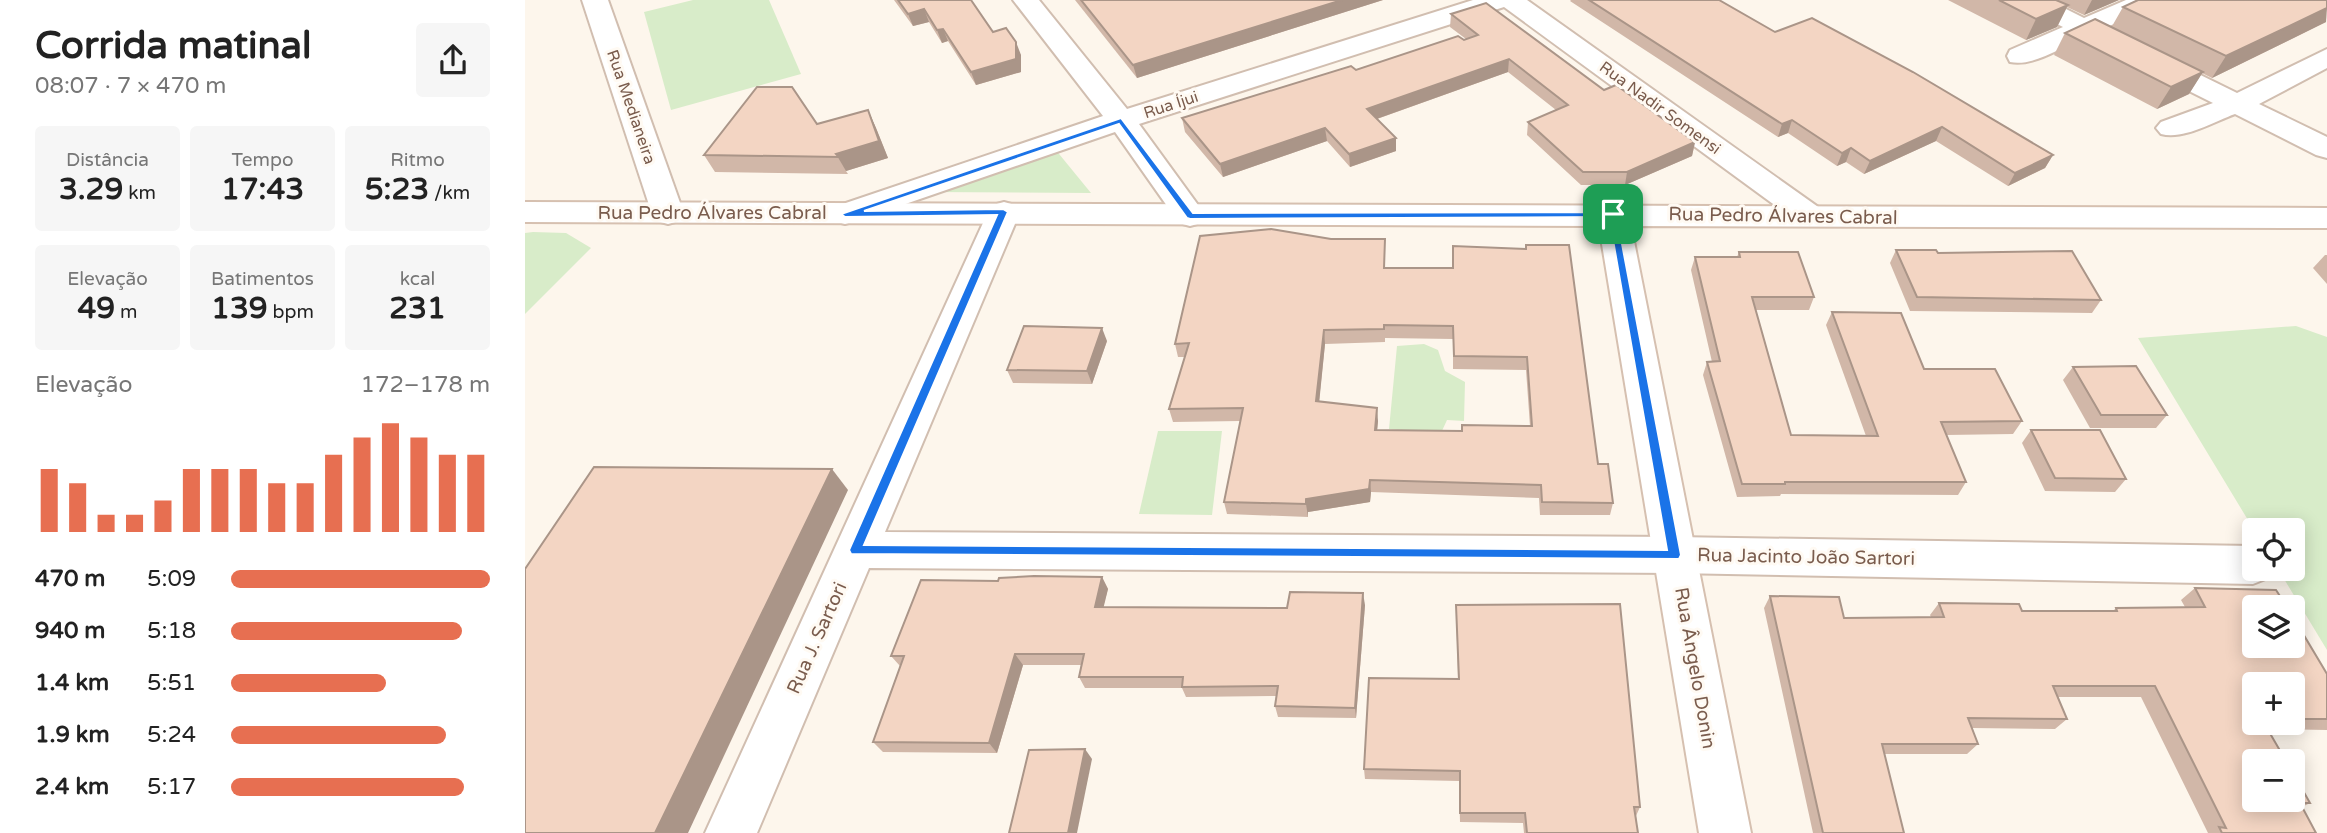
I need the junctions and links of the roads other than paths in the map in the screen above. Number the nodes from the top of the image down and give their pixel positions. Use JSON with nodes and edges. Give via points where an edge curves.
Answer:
{"nodes":[{"id":1,"x":595,"y":0,"type":"edge"},
{"id":2,"x":1026,"y":0,"type":"edge"},
{"id":3,"x":1499,"y":0,"type":"edge"},
{"id":4,"x":1511,"y":0,"type":"edge"},
{"id":5,"x":2028,"y":0,"type":"edge"},
{"id":6,"x":2147,"y":0,"type":"edge"},
{"id":7,"x":2082,"y":28,"type":"junction"},
{"id":8,"x":2020,"y":56,"type":"dead end"},
{"id":9,"x":2327,"y":57,"type":"edge"},
{"id":10,"x":2239,"y":103,"type":"junction"},
{"id":11,"x":1121,"y":120,"type":"junction"},
{"id":12,"x":2171,"y":128,"type":"dead end"},
{"id":13,"x":2327,"y":149,"type":"edge"},
{"id":14,"x":525,"y":212,"type":"edge"},
{"id":15,"x":1003,"y":212,"type":"junction"},
{"id":16,"x":668,"y":214,"type":"junction"},
{"id":17,"x":845,"y":214,"type":"junction"},
{"id":18,"x":1613,"y":214,"type":"junction"},
{"id":19,"x":1190,"y":216,"type":"junction"},
{"id":20,"x":1810,"y":216,"type":"junction"},
{"id":21,"x":2327,"y":218,"type":"edge"},
{"id":22,"x":856,"y":550,"type":"junction"},
{"id":23,"x":1675,"y":555,"type":"junction"},
{"id":24,"x":2242,"y":565,"type":"edge"},
{"id":25,"x":731,"y":833,"type":"edge"},
{"id":26,"x":1724,"y":833,"type":"edge"}],
"edges":[{"from":1,"to":16,"type":"street","name":"Rua Medianeira"},
{"from":2,"to":11,"type":"street"},
{"from":3,"to":11,"type":"street","name":"Rua Íjui"},
{"from":4,"to":20,"type":"street","name":"Rua Nadir Somensi"},
{"from":5,"to":7,"type":"street"},
{"from":6,"to":7,"type":"street"},
{"from":7,"to":8,"type":"street"},
{"from":7,"to":10,"type":"street"},
{"from":9,"to":10,"type":"street"},
{"from":10,"to":12,"type":"street"},
{"from":10,"to":13,"type":"street"},
{"from":11,"to":17,"type":"street","name":"Rua Íjui"},
{"from":11,"to":19,"type":"street"},
{"from":14,"to":16,"type":"street","name":"Rua Pedro Álvares Cabral"},
{"from":15,"to":17,"type":"street","name":"Rua Pedro Álvares Cabral"},
{"from":15,"to":19,"type":"street","name":"Rua Pedro Álvares Cabral"},
{"from":15,"to":22,"type":"street","name":"Rua J. Sartori"},
{"from":16,"to":17,"type":"street","name":"Rua Pedro Álvares Cabral"},
{"from":18,"to":19,"type":"street","name":"Rua Pedro Álvares Cabral"},
{"from":18,"to":20,"type":"street","name":"Rua Pedro Álvares Cabral"},
{"from":18,"to":23,"type":"street","name":"Rua Ângelo Donin"},
{"from":20,"to":21,"type":"street","name":"Rua Pedro Álvares Cabral"},
{"from":22,"to":23,"type":"street","name":"Rua Jacinto João Sartori"},
{"from":22,"to":25,"type":"street","name":"Rua J. Sartori"},
{"from":23,"to":24,"type":"street","name":"Rua Jacinto João Sartori"},
{"from":23,"to":26,"type":"street","name":"Rua Ângelo Donin"}]}
